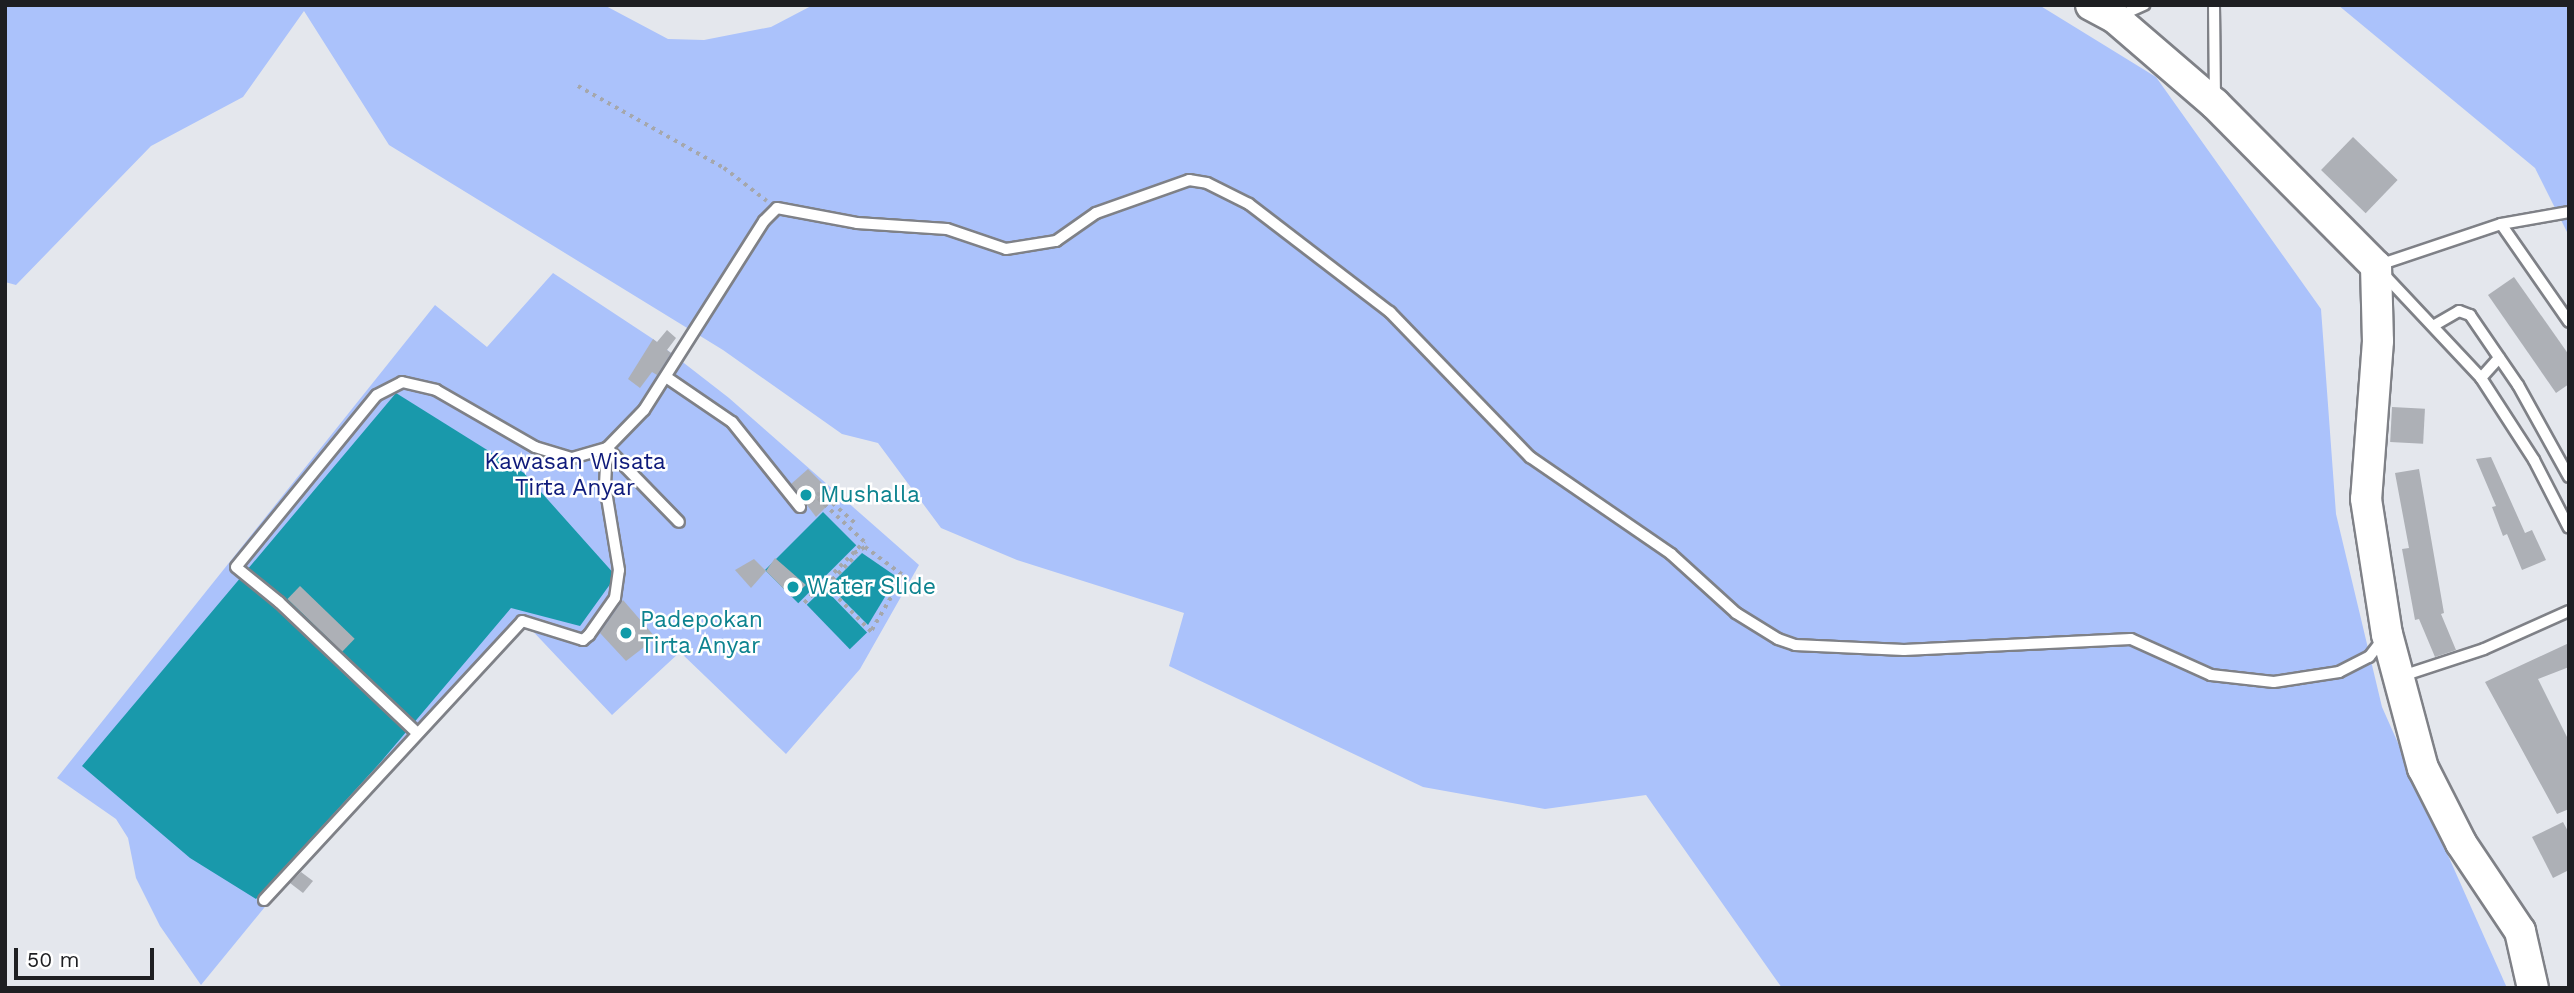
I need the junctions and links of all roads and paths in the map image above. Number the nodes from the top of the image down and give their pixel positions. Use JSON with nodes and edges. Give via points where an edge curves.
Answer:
{"nodes":[{"id":1,"x":2144,"y":5,"type":"edge"},
{"id":2,"x":2214,"y":5,"type":"edge"},
{"id":3,"x":2103,"y":12,"type":"edge"},
{"id":4,"x":578,"y":86,"type":"dead end"},
{"id":5,"x":2215,"y":104,"type":"junction"},
{"id":6,"x":777,"y":208,"type":"junction"},
{"id":7,"x":2569,"y":212,"type":"edge"},
{"id":8,"x":2501,"y":224,"type":"junction"},
{"id":9,"x":2376,"y":267,"type":"junction"},
{"id":10,"x":2569,"y":322,"type":"edge"},
{"id":11,"x":2433,"y":326,"type":"junction"},
{"id":12,"x":2499,"y":358,"type":"junction"},
{"id":13,"x":666,"y":377,"type":"junction"},
{"id":14,"x":2481,"y":378,"type":"junction"},
{"id":15,"x":607,"y":448,"type":"junction"},
{"id":16,"x":2569,"y":477,"type":"edge"},
{"id":17,"x":2550,"y":489,"type":"junction"},
{"id":18,"x":800,"y":507,"type":"dead end"},
{"id":19,"x":678,"y":522,"type":"dead end"},
{"id":20,"x":855,"y":523,"type":"dead end"},
{"id":21,"x":2569,"y":528,"type":"edge"},
{"id":22,"x":855,"y":554,"type":"junction"},
{"id":23,"x":804,"y":603,"type":"dead end"},
{"id":24,"x":2569,"y":611,"type":"edge"},
{"id":25,"x":2387,"y":634,"type":"junction"},
{"id":26,"x":2398,"y":678,"type":"junction"},
{"id":27,"x":414,"y":730,"type":"junction"},
{"id":28,"x":264,"y":900,"type":"dead end"},
{"id":29,"x":2533,"y":988,"type":"edge"}],
"edges":[{"from":1,"to":3,"type":"lane"},
{"from":2,"to":5,"type":"lane"},
{"from":3,"to":5,"type":"main road"},
{"from":4,"to":6,"type":"path","via":[[724,168]]},
{"from":5,"to":9,"type":"main road"},
{"from":6,"to":13,"type":"lane","via":[[764,221]]},
{"from":6,"to":25,"type":"lane","via":[[857,222],[947,229],[1006,249],[1061,239],[1096,213],[1157,188],[1189,180],[1216,186],[1249,204],[1390,312],[1530,457],[1671,554],[1754,626],[1795,645],[1904,650],[2131,639],[2211,675],[2274,682],[2339,671],[2370,657]]},
{"from":7,"to":8,"type":"lane"},
{"from":8,"to":9,"type":"lane"},
{"from":8,"to":10,"type":"lane"},
{"from":9,"to":11,"type":"lane"},
{"from":9,"to":25,"type":"main road","via":[[2378,341],[2366,499]]},
{"from":11,"to":12,"type":"lane","via":[[2464,312]]},
{"from":11,"to":14,"type":"lane"},
{"from":12,"to":14,"type":"lane"},
{"from":12,"to":16,"type":"lane"},
{"from":13,"to":15,"type":"lane","via":[[644,410]]},
{"from":13,"to":18,"type":"lane","via":[[732,422]]},
{"from":14,"to":17,"type":"lane"},
{"from":15,"to":19,"type":"lane"},
{"from":15,"to":27,"type":"lane","via":[[605,485],[619,570],[615,598],[583,640],[522,621]]},
{"from":15,"to":27,"type":"lane","via":[[572,458],[535,447],[436,390],[402,382],[377,395],[236,567]]},
{"from":16,"to":17,"type":"lane"},
{"from":17,"to":21,"type":"lane"},
{"from":20,"to":22,"type":"path","via":[[820,492],[816,496],[864,542]]},
{"from":22,"to":22,"type":"path","via":[[865,547],[904,576],[871,632],[826,586]]},
{"from":22,"to":23,"type":"path"},
{"from":24,"to":26,"type":"lane","via":[[2484,649]]},
{"from":25,"to":26,"type":"main road"},
{"from":26,"to":29,"type":"main road","via":[[2423,768],[2461,843],[2520,931]]},
{"from":27,"to":28,"type":"lane"}]}
